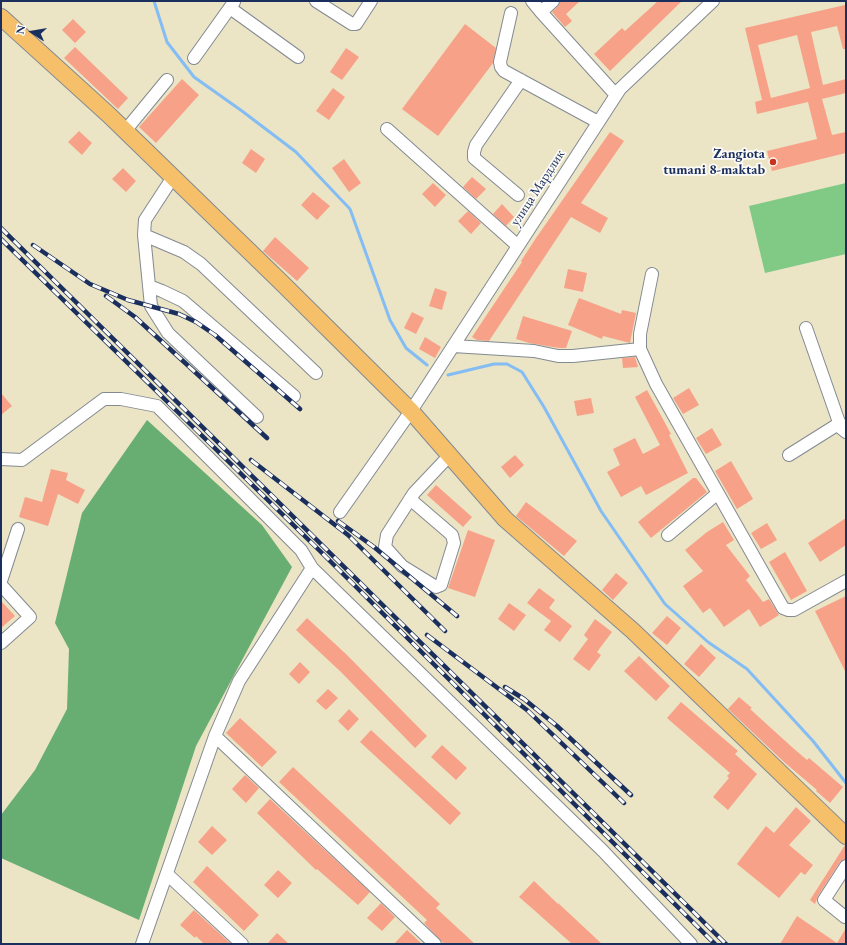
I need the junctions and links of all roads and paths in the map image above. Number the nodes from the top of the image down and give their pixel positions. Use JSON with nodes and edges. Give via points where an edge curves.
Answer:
{"nodes":[{"id":1,"x":316,"y":1,"type":"edge"},
{"id":2,"x":371,"y":1,"type":"edge"},
{"id":3,"x":532,"y":1,"type":"edge"},
{"id":4,"x":553,"y":1,"type":"edge"},
{"id":5,"x":713,"y":1,"type":"edge"},
{"id":6,"x":232,"y":4,"type":"edge"},
{"id":7,"x":540,"y":12,"type":"junction"},
{"id":8,"x":511,"y":13,"type":"dead end"},
{"id":9,"x":1,"y":17,"type":"edge"},
{"id":10,"x":298,"y":56,"type":"dead end"},
{"id":11,"x":194,"y":58,"type":"dead end"},
{"id":12,"x":167,"y":80,"type":"dead end"},
{"id":13,"x":521,"y":80,"type":"junction"},
{"id":14,"x":616,"y":95,"type":"junction"},
{"id":15,"x":598,"y":122,"type":"junction"},
{"id":16,"x":388,"y":129,"type":"dead end"},
{"id":17,"x":125,"y":131,"type":"junction"},
{"id":18,"x":173,"y":177,"type":"junction"},
{"id":19,"x":518,"y":195,"type":"dead end"},
{"id":20,"x":144,"y":235,"type":"junction"},
{"id":21,"x":518,"y":246,"type":"junction"},
{"id":22,"x":652,"y":274,"type":"dead end"},
{"id":23,"x":149,"y":286,"type":"junction"},
{"id":24,"x":806,"y":328,"type":"dead end"},
{"id":25,"x":453,"y":346,"type":"junction"},
{"id":26,"x":640,"y":349,"type":"junction"},
{"id":27,"x":316,"y":373,"type":"dead end"},
{"id":28,"x":294,"y":396,"type":"dead end"},
{"id":29,"x":410,"y":411,"type":"junction"},
{"id":30,"x":257,"y":417,"type":"dead end"},
{"id":31,"x":843,"y":428,"type":"edge"},
{"id":32,"x":789,"y":455,"type":"dead end"},
{"id":33,"x":449,"y":456,"type":"junction"},
{"id":34,"x":1,"y":459,"type":"edge"},
{"id":35,"x":718,"y":493,"type":"junction"},
{"id":36,"x":410,"y":499,"type":"junction"},
{"id":37,"x":340,"y":512,"type":"dead end"},
{"id":38,"x":18,"y":528,"type":"dead end"},
{"id":39,"x":668,"y":535,"type":"dead end"},
{"id":40,"x":312,"y":568,"type":"junction"},
{"id":41,"x":1,"y":581,"type":"edge"},
{"id":42,"x":846,"y":581,"type":"edge"},
{"id":43,"x":1,"y":585,"type":"edge"},
{"id":44,"x":1,"y":643,"type":"edge"},
{"id":45,"x":215,"y":736,"type":"junction"},
{"id":46,"x":846,"y":836,"type":"edge"},
{"id":47,"x":846,"y":866,"type":"edge"},
{"id":48,"x":166,"y":874,"type":"junction"},
{"id":49,"x":845,"y":917,"type":"edge"},
{"id":50,"x":142,"y":944,"type":"edge"},
{"id":51,"x":242,"y":944,"type":"edge"},
{"id":52,"x":435,"y":944,"type":"edge"},
{"id":53,"x":691,"y":944,"type":"edge"}],
"edges":[{"from":1,"to":2,"type":"street","via":[[356,24]]},
{"from":3,"to":7,"type":"street"},
{"from":4,"to":7,"type":"street"},
{"from":5,"to":14,"type":"street","name":"улица Мардлик"},
{"from":6,"to":10,"type":"street"},
{"from":6,"to":11,"type":"street"},
{"from":7,"to":14,"type":"street"},
{"from":8,"to":13,"type":"street","via":[[500,62],[504,71]]},
{"from":9,"to":17,"type":"main road"},
{"from":12,"to":17,"type":"street"},
{"from":13,"to":15,"type":"street"},
{"from":13,"to":19,"type":"street","via":[[476,145],[474,152],[474,158]]},
{"from":14,"to":15,"type":"street","name":"улица Мардлик"},
{"from":15,"to":21,"type":"street","name":"улица Мардлик"},
{"from":16,"to":21,"type":"street"},
{"from":17,"to":18,"type":"main road"},
{"from":18,"to":20,"type":"street","via":[[145,220]]},
{"from":18,"to":29,"type":"main road"},
{"from":20,"to":23,"type":"street"},
{"from":20,"to":27,"type":"street","via":[[184,252],[201,264]]},
{"from":21,"to":25,"type":"street","name":"улица Мардлик"},
{"from":22,"to":26,"type":"street","via":[[640,334]]},
{"from":23,"to":28,"type":"street","via":[[183,301]]},
{"from":23,"to":30,"type":"street","via":[[151,306],[168,332]]},
{"from":24,"to":31,"type":"street"},
{"from":25,"to":26,"type":"street","via":[[534,351],[558,356]]},
{"from":25,"to":29,"type":"street","name":"улица Мардлик"},
{"from":26,"to":35,"type":"street","via":[[656,384]]},
{"from":29,"to":33,"type":"main road"},
{"from":29,"to":37,"type":"street","name":"улица Мардлик"},
{"from":31,"to":32,"type":"street"},
{"from":33,"to":36,"type":"street"},
{"from":33,"to":46,"type":"main road","via":[[504,519],[633,631]]},
{"from":34,"to":40,"type":"street","via":[[22,460],[104,399],[121,399],[157,406],[301,550]]},
{"from":35,"to":39,"type":"street"},
{"from":35,"to":42,"type":"street","via":[[783,608],[794,610]]},
{"from":36,"to":36,"type":"street","via":[[387,535],[385,547],[402,566],[436,587],[441,585],[454,543],[452,535]]},
{"from":38,"to":41,"type":"street"},
{"from":40,"to":45,"type":"street","via":[[239,681]]},
{"from":40,"to":53,"type":"street","via":[[603,852]]},
{"from":43,"to":44,"type":"street","via":[[30,617]]},
{"from":45,"to":48,"type":"street"},
{"from":45,"to":52,"type":"street"},
{"from":47,"to":49,"type":"street","via":[[824,900]]},
{"from":48,"to":50,"type":"street"},
{"from":48,"to":51,"type":"street"}]}
